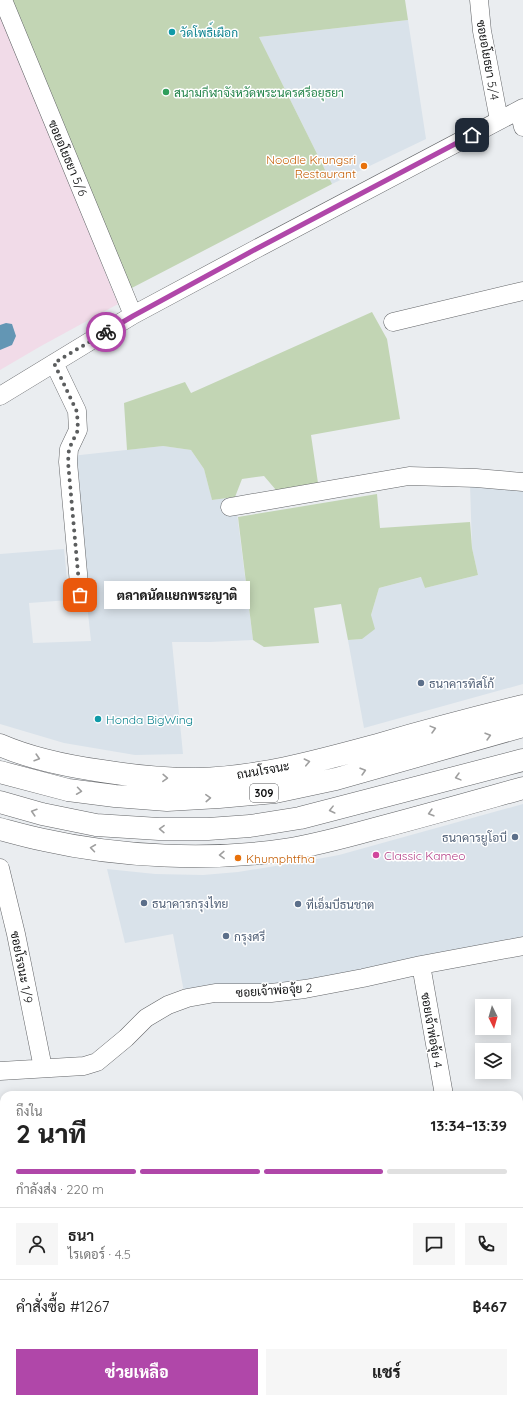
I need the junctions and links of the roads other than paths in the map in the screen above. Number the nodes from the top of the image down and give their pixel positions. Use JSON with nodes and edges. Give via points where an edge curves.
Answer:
{"nodes":[{"id":1,"x":3,"y":0,"type":"edge"},
{"id":2,"x":478,"y":0,"type":"edge"},
{"id":3,"x":521,"y":109,"type":"edge"},
{"id":4,"x":499,"y":120,"type":"junction"},
{"id":5,"x":523,"y":128,"type":"edge"},
{"id":6,"x":523,"y":291,"type":"edge"},
{"id":7,"x":133,"y":316,"type":"junction"},
{"id":8,"x":393,"y":322,"type":"dead end"},
{"id":9,"x":54,"y":363,"type":"junction"},
{"id":10,"x":0,"y":396,"type":"edge"},
{"id":11,"x":523,"y":482,"type":"edge"},
{"id":12,"x":230,"y":507,"type":"dead end"},
{"id":13,"x":80,"y":595,"type":"dead end"},
{"id":14,"x":523,"y":706,"type":"edge"},
{"id":15,"x":523,"y":726,"type":"edge"},
{"id":16,"x":0,"y":744,"type":"edge"},
{"id":17,"x":523,"y":760,"type":"edge"},
{"id":18,"x":0,"y":772,"type":"edge"},
{"id":19,"x":523,"y":788,"type":"edge"},
{"id":20,"x":0,"y":802,"type":"edge"},
{"id":21,"x":0,"y":829,"type":"edge"},
{"id":22,"x":0,"y":868,"type":"edge"},
{"id":23,"x":523,"y":946,"type":"edge"},
{"id":24,"x":421,"y":965,"type":"junction"},
{"id":25,"x":43,"y":1068,"type":"junction"},
{"id":26,"x":0,"y":1070,"type":"edge"},
{"id":27,"x":443,"y":1091,"type":"edge"}],
"edges":[{"from":1,"to":7,"type":"street","name":"ซอยอโยธยา 5/6"},
{"from":2,"to":4,"type":"street","name":"ซอยอโยธยา 5/4"},
{"from":3,"to":4,"type":"street"},
{"from":3,"to":5,"type":"street"},
{"from":4,"to":7,"type":"street"},
{"from":6,"to":8,"type":"street"},
{"from":7,"to":9,"type":"street"},
{"from":9,"to":10,"type":"street"},
{"from":9,"to":13,"type":"street","via":[[77,412],[78,430],[69,449],[68,462]]},
{"from":11,"to":12,"type":"street","via":[[409,476]]},
{"from":16,"to":14,"type":"main road","name":"ถนนโรจนะ","one_way":true,"via":[[42,760],[95,770],[162,778],[196,779],[274,770]]},
{"from":18,"to":15,"type":"main road","name":"ถนนโรจนะ","number":"309","one_way":true,"via":[[68,790],[115,796],[166,800],[219,797],[275,792],[336,779]]},
{"from":17,"to":20,"type":"main road","one_way":true,"via":[[300,818],[250,826],[159,829],[96,825]]},
{"from":19,"to":21,"type":"main road","one_way":true,"via":[[332,840],[284,850],[245,854],[198,856],[115,851],[44,840]]},
{"from":22,"to":25,"type":"street","name":"ซอยโรจนะ 1/9"},
{"from":23,"to":24,"type":"street","name":"ซอยเจ้าพ่อจุ้ย 2"},
{"from":24,"to":25,"type":"street","name":"ซอยเจ้าพ่อจุ้ย 2","via":[[305,989],[271,993],[215,993],[186,998],[146,1018],[97,1062],[84,1066]]},
{"from":24,"to":27,"type":"street","name":"ซอยเจ้าพ่อจุ้ย 4"},
{"from":25,"to":26,"type":"street","name":"ซอยเจ้าพ่อจุ้ย 2"}]}
